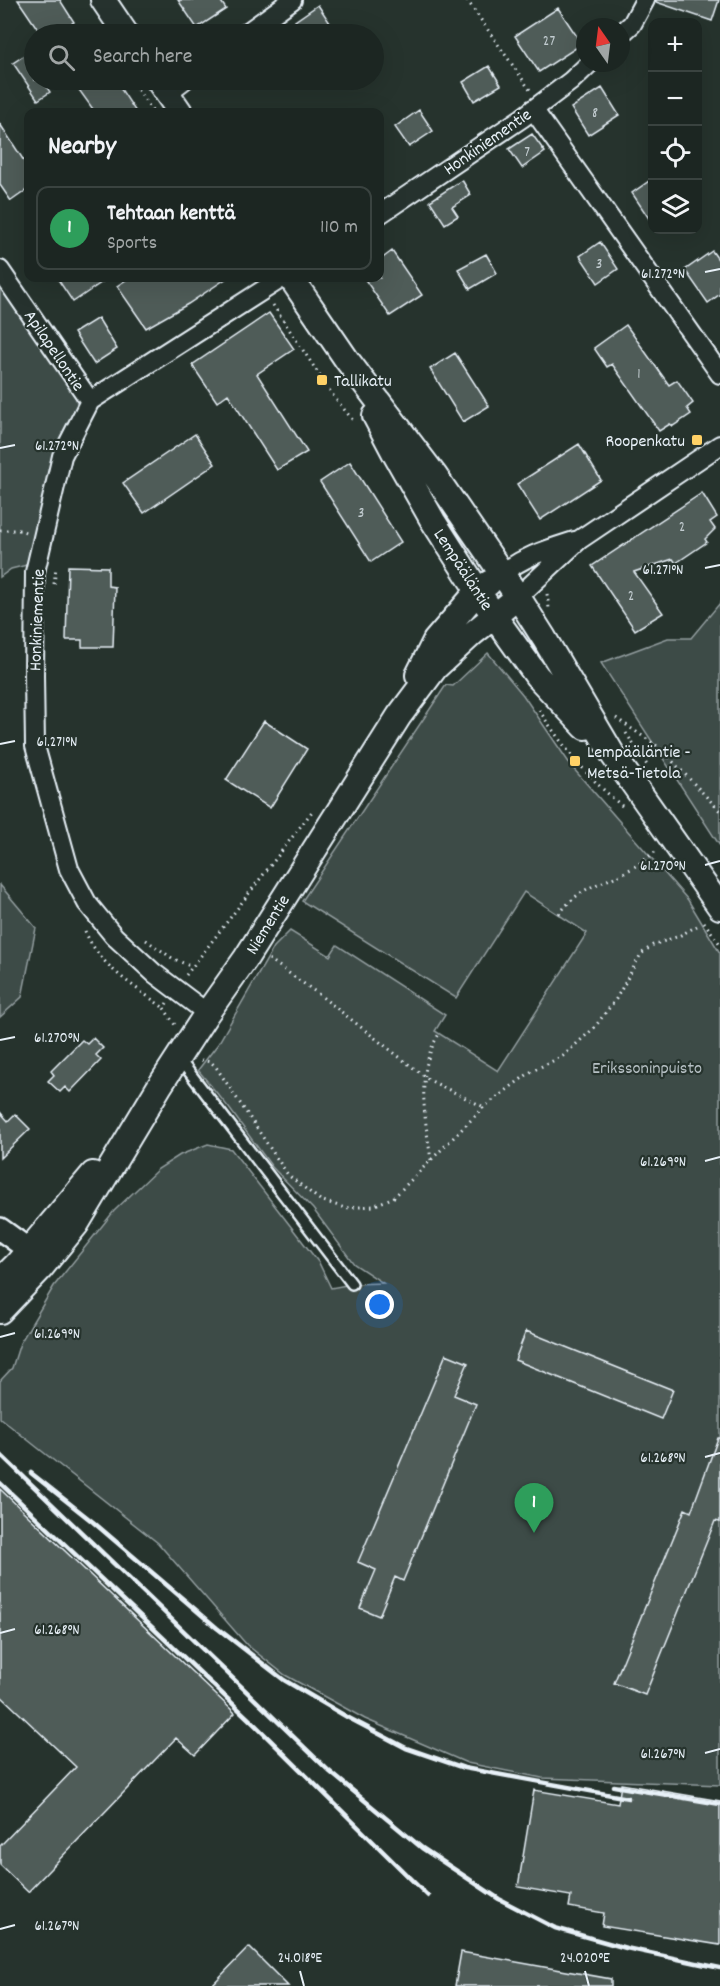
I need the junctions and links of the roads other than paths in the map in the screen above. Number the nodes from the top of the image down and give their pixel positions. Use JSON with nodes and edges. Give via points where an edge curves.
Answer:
{"nodes":[{"id":1,"x":103,"y":0,"type":"edge"},
{"id":2,"x":292,"y":0,"type":"edge"},
{"id":3,"x":645,"y":0,"type":"edge"},
{"id":4,"x":119,"y":24,"type":"edge"},
{"id":5,"x":259,"y":24,"type":"edge"},
{"id":6,"x":630,"y":26,"type":"edge"},
{"id":7,"x":580,"y":72,"type":"edge"},
{"id":8,"x":172,"y":90,"type":"edge"},
{"id":9,"x":536,"y":107,"type":"junction"},
{"id":10,"x":179,"y":108,"type":"edge"},
{"id":11,"x":384,"y":211,"type":"edge"},
{"id":12,"x":0,"y":270,"type":"edge"},
{"id":13,"x":276,"y":282,"type":"edge"},
{"id":14,"x":294,"y":282,"type":"edge"},
{"id":15,"x":347,"y":360,"type":"junction"},
{"id":16,"x":720,"y":374,"type":"edge"},
{"id":17,"x":90,"y":401,"type":"junction"},
{"id":18,"x":720,"y":445,"type":"edge"},
{"id":19,"x":579,"y":540,"type":"junction"},
{"id":20,"x":501,"y":574,"type":"junction"},
{"id":21,"x":478,"y":591,"type":"junction"},
{"id":22,"x":518,"y":597,"type":"junction"},
{"id":23,"x":494,"y":616,"type":"junction"},
{"id":24,"x":399,"y":716,"type":"junction"},
{"id":25,"x":613,"y":755,"type":"junction"},
{"id":26,"x":720,"y":907,"type":"edge"},
{"id":27,"x":207,"y":1013,"type":"junction"},
{"id":28,"x":187,"y":1059,"type":"junction"},
{"id":29,"x":0,"y":1229,"type":"edge"},
{"id":30,"x":0,"y":1244,"type":"edge"},
{"id":31,"x":30,"y":1265,"type":"junction"},
{"id":32,"x":0,"y":1281,"type":"edge"},
{"id":33,"x":351,"y":1284,"type":"dead end"},
{"id":34,"x":0,"y":1311,"type":"edge"}],
"edges":[{"from":1,"to":4,"type":"main road"},
{"from":2,"to":5,"type":"street"},
{"from":3,"to":6,"type":"street"},
{"from":7,"to":9,"type":"street","name":"Honkiniementie"},
{"from":8,"to":10,"type":"main road"},
{"from":9,"to":11,"type":"street","name":"Honkiniementie"},
{"from":9,"to":16,"type":"street"},
{"from":12,"to":17,"type":"street","name":"Apilapellontie"},
{"from":13,"to":17,"type":"street"},
{"from":14,"to":15,"type":"main road","name":"Lempääläntie"},
{"from":15,"to":20,"type":"main road","name":"Lempääläntie","via":[[435,476]]},
{"from":15,"to":21,"type":"main road","name":"Lempääläntie","via":[[394,454]]},
{"from":17,"to":27,"type":"street","name":"Honkiniementie","via":[[62,456],[35,572],[35,746],[69,869],[87,903],[153,973]]},
{"from":18,"to":19,"type":"street"},
{"from":19,"to":20,"type":"street","via":[[535,553]]},
{"from":19,"to":22,"type":"street"},
{"from":20,"to":21,"type":"main road","name":"Niementie"},
{"from":20,"to":22,"type":"main road","name":"Lempääläntie"},
{"from":21,"to":23,"type":"main road","name":"Lempääläntie"},
{"from":21,"to":24,"type":"main road","name":"Niementie","via":[[435,641]]},
{"from":22,"to":23,"type":"main road","name":"Niementie"},
{"from":22,"to":25,"type":"main road","name":"Lempääläntie"},
{"from":23,"to":24,"type":"main road","name":"Niementie","via":[[435,668]]},
{"from":23,"to":25,"type":"main road","name":"Lempääläntie","via":[[537,676]]},
{"from":24,"to":27,"type":"main road","name":"Niementie"},
{"from":25,"to":26,"type":"main road","name":"Lempääläntie"},
{"from":27,"to":28,"type":"main road","name":"Niementie"},
{"from":28,"to":31,"type":"main road","name":"Niementie"},
{"from":28,"to":33,"type":"lane"},
{"from":29,"to":31,"type":"street"},
{"from":30,"to":31,"type":"street"},
{"from":31,"to":32,"type":"main road","name":"Niementie"},
{"from":31,"to":34,"type":"main road","name":"Niementie"}]}
